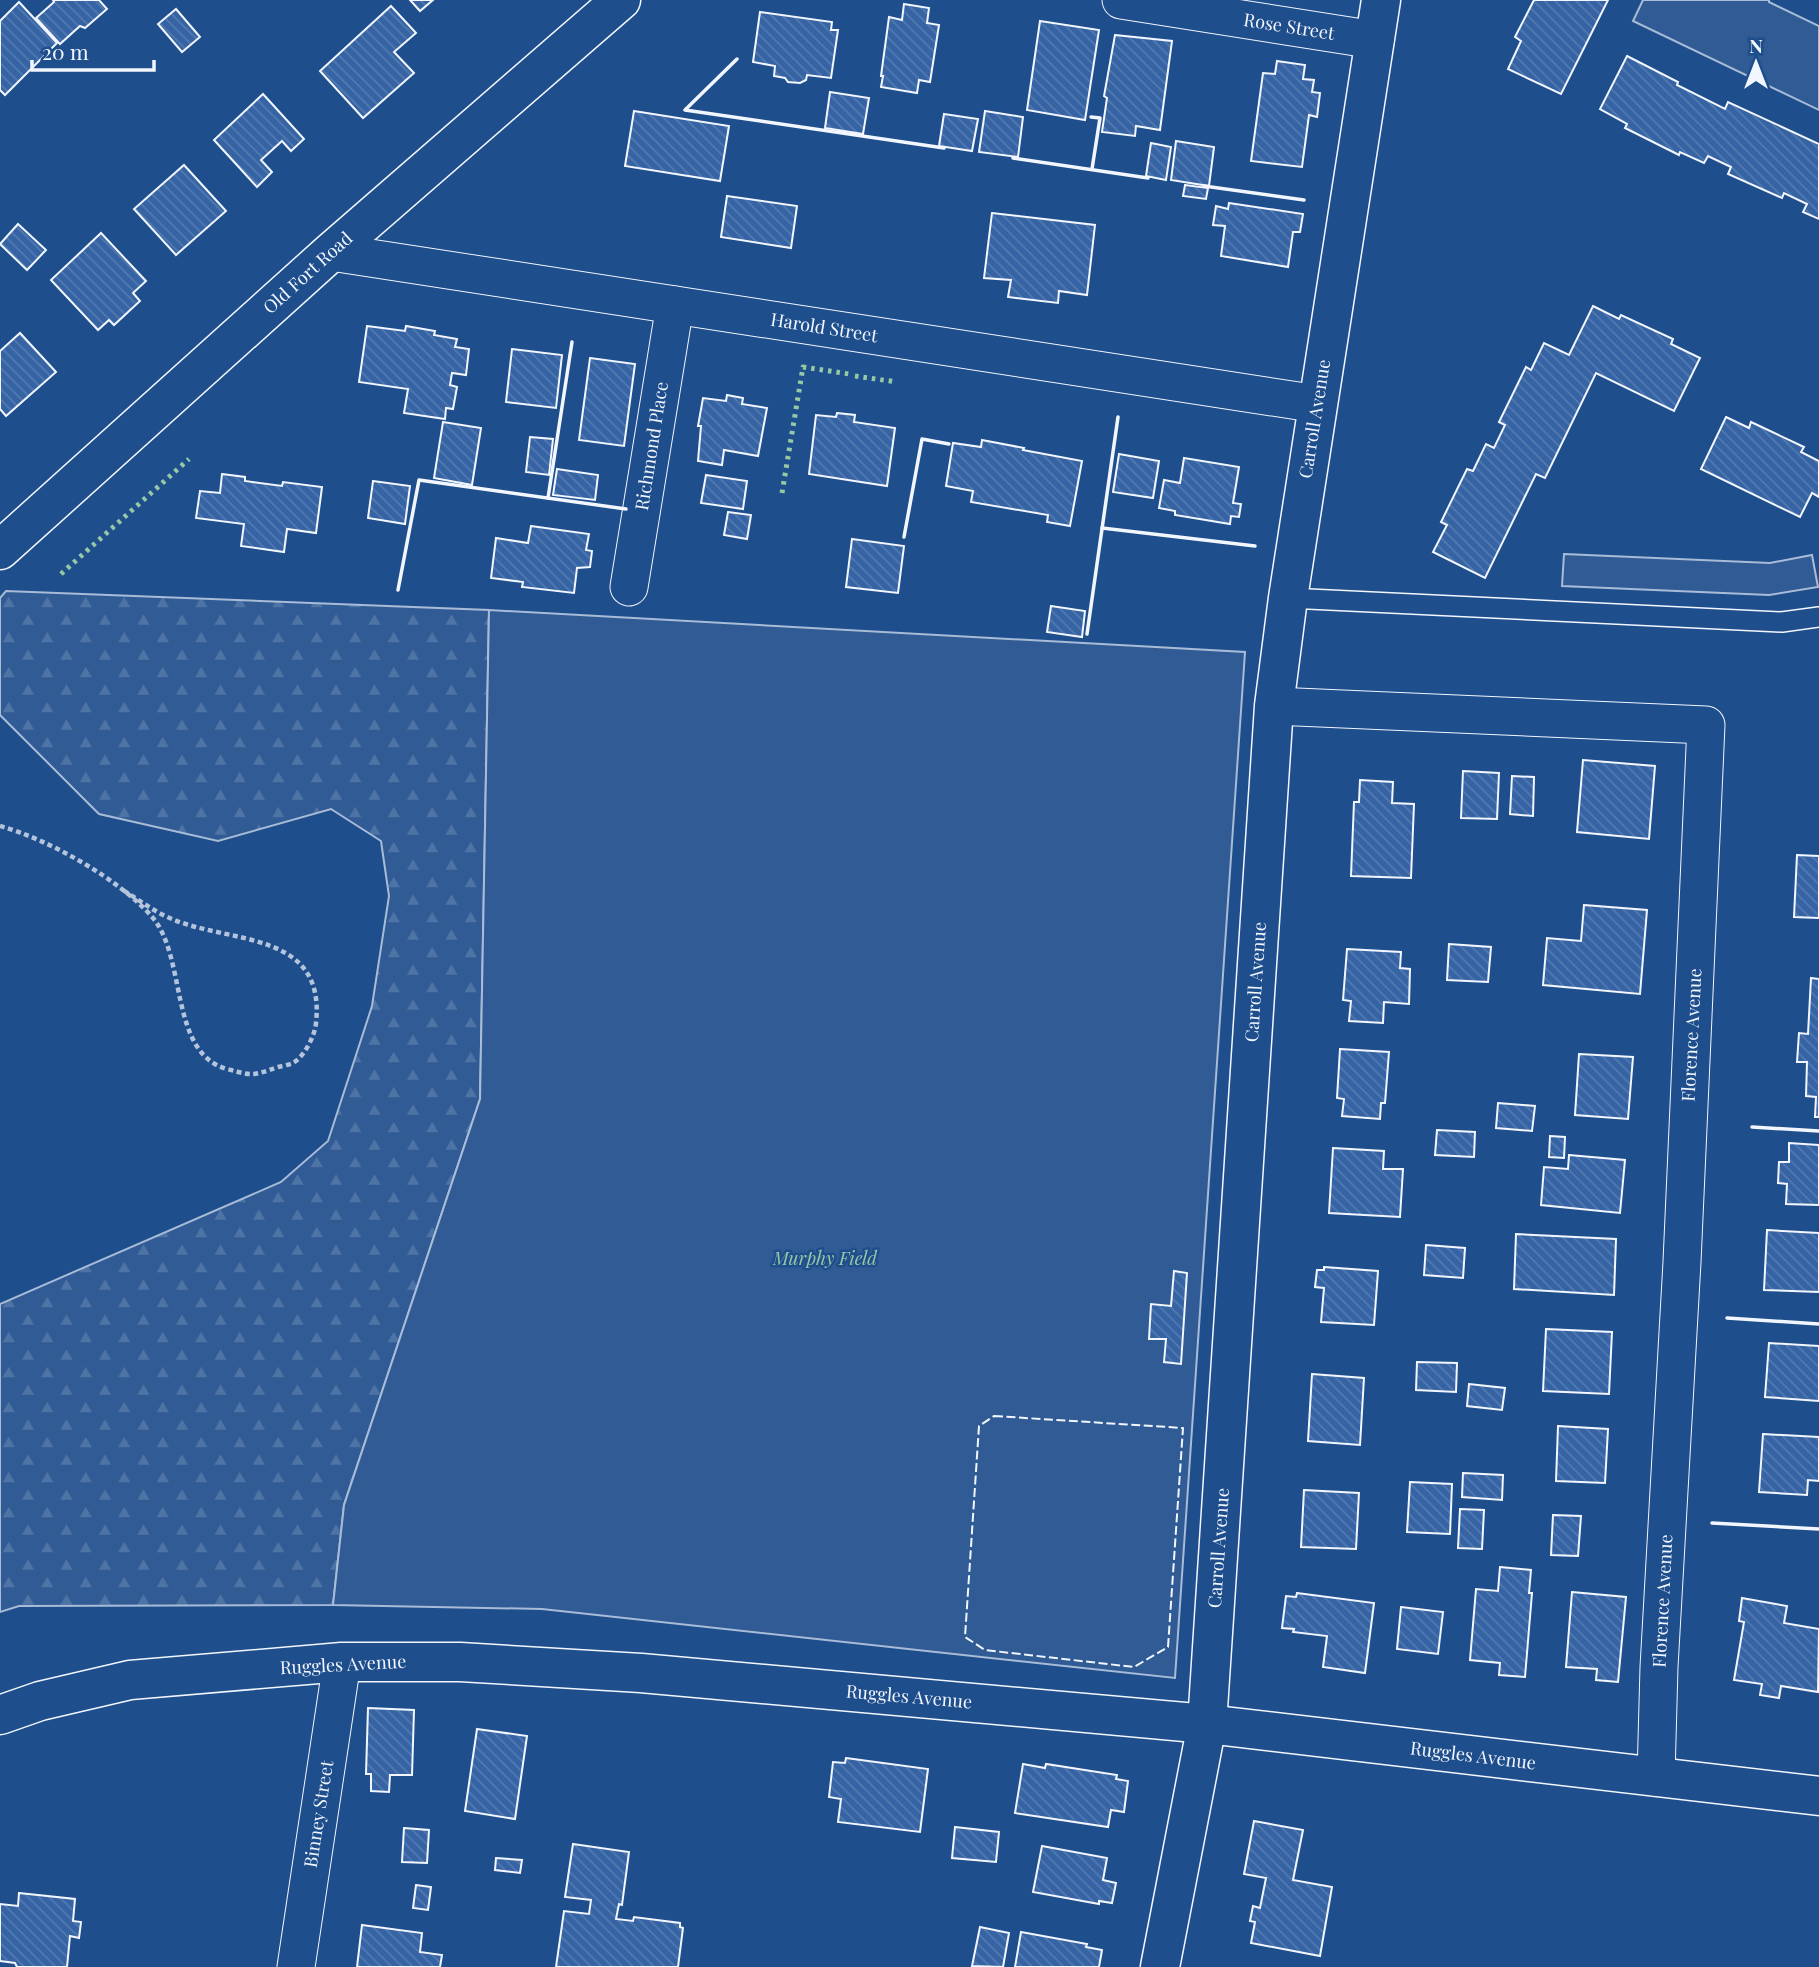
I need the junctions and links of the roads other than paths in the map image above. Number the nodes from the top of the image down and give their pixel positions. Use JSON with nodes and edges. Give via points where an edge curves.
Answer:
{"nodes":[{"id":1,"x":621,"y":0,"type":"edge"},
{"id":2,"x":1121,"y":0,"type":"edge"},
{"id":3,"x":1381,"y":0,"type":"edge"},
{"id":4,"x":1375,"y":40,"type":"junction"},
{"id":5,"x":331,"y":252,"type":"junction"},
{"id":6,"x":675,"y":305,"type":"junction"},
{"id":7,"x":1318,"y":404,"type":"junction"},
{"id":8,"x":0,"y":550,"type":"edge"},
{"id":9,"x":629,"y":587,"type":"dead end"},
{"id":10,"x":1288,"y":598,"type":"junction"},
{"id":11,"x":1819,"y":617,"type":"edge"},
{"id":12,"x":1274,"y":706,"type":"junction"},
{"id":13,"x":342,"y":1662,"type":"junction"},
{"id":14,"x":0,"y":1714,"type":"edge"},
{"id":15,"x":1207,"y":1724,"type":"junction"},
{"id":16,"x":1656,"y":1777,"type":"junction"},
{"id":17,"x":1819,"y":1796,"type":"edge"},
{"id":18,"x":296,"y":1967,"type":"edge"},
{"id":19,"x":1160,"y":1967,"type":"edge"}],
"edges":[{"from":1,"to":5,"type":"street","name":"Old Fort Road"},
{"from":2,"to":4,"type":"street","name":"Rose Street"},
{"from":3,"to":4,"type":"street","name":"Carroll Avenue"},
{"from":4,"to":7,"type":"street","name":"Carroll Avenue"},
{"from":5,"to":6,"type":"street","name":"Harold Street"},
{"from":5,"to":8,"type":"street","name":"Old Fort Road"},
{"from":6,"to":7,"type":"street","name":"Harold Street"},
{"from":6,"to":9,"type":"street","name":"Richmond Place"},
{"from":7,"to":10,"type":"street","name":"Carroll Avenue"},
{"from":10,"to":11,"type":"lane","via":[[1782,622]]},
{"from":10,"to":12,"type":"street","name":"Carroll Avenue"},
{"from":12,"to":15,"type":"street","name":"Carroll Avenue"},
{"from":12,"to":16,"type":"street","name":"Florence Avenue","via":[[1706,725]]},
{"from":13,"to":14,"type":"street","name":"Ruggles Avenue","via":[[130,1680]]},
{"from":13,"to":15,"type":"street","name":"Ruggles Avenue","via":[[460,1662],[641,1673]]},
{"from":13,"to":18,"type":"street","name":"Binney Street"},
{"from":15,"to":16,"type":"street","name":"Ruggles Avenue"},
{"from":15,"to":19,"type":"street","name":"Carroll Avenue"},
{"from":16,"to":17,"type":"street","name":"Ruggles Avenue"}]}
